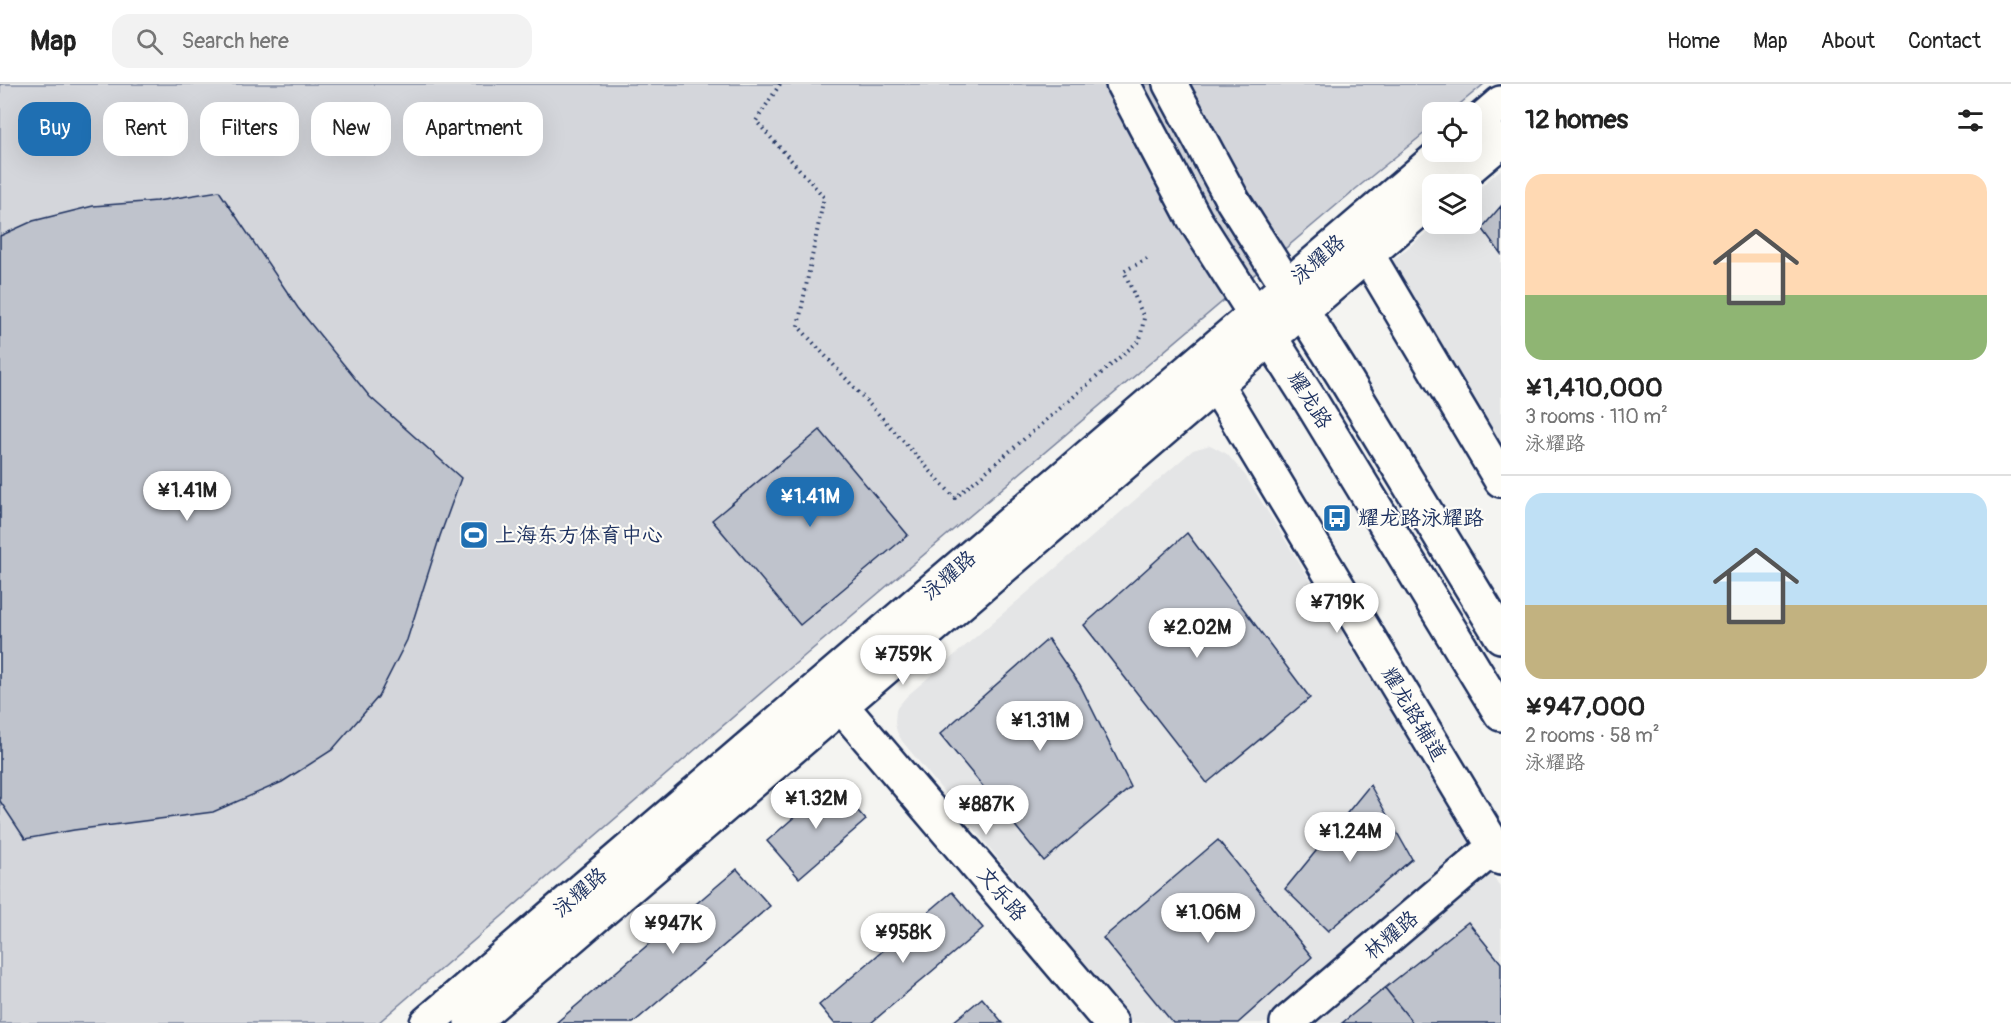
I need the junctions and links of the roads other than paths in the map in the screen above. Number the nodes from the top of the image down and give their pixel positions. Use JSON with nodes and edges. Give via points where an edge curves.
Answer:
{"nodes":[{"id":1,"x":1123,"y":84,"type":"edge"},
{"id":2,"x":1170,"y":84,"type":"edge"},
{"id":3,"x":1501,"y":103,"type":"edge"},
{"id":4,"x":1482,"y":119,"type":"edge"},
{"id":5,"x":1501,"y":141,"type":"edge"},
{"id":6,"x":1434,"y":162,"type":"edge"},
{"id":7,"x":1462,"y":174,"type":"edge"},
{"id":8,"x":1422,"y":207,"type":"edge"},
{"id":9,"x":1367,"y":254,"type":"junction"},
{"id":10,"x":1294,"y":298,"type":"junction"},
{"id":11,"x":1262,"y":325,"type":"junction"},
{"id":12,"x":1216,"y":384,"type":"junction"},
{"id":13,"x":1501,"y":480,"type":"edge"},
{"id":14,"x":1501,"y":636,"type":"edge"},
{"id":15,"x":832,"y":695,"type":"junction"},
{"id":16,"x":1501,"y":714,"type":"edge"},
{"id":17,"x":1498,"y":852,"type":"edge"},
{"id":18,"x":478,"y":1012,"type":"edge"},
{"id":19,"x":428,"y":1023,"type":"edge"},
{"id":20,"x":1111,"y":1023,"type":"edge"},
{"id":21,"x":1287,"y":1023,"type":"edge"}],
"edges":[{"from":1,"to":11,"type":"street","name":"耀龙路","via":[[1195,220]]},
{"from":2,"to":10,"type":"street","name":"耀龙路","via":[[1233,201]]},
{"from":3,"to":4,"type":"street"},
{"from":5,"to":7,"type":"street"},
{"from":6,"to":10,"type":"street","name":"泳耀路"},
{"from":8,"to":9,"type":"street","name":"泳耀路"},
{"from":9,"to":10,"type":"street","name":"泳耀路"},
{"from":9,"to":13,"type":"street"},
{"from":10,"to":11,"type":"street","name":"泳耀路"},
{"from":10,"to":14,"type":"street","name":"耀龙路"},
{"from":11,"to":12,"type":"street","name":"泳耀路"},
{"from":11,"to":15,"type":"street","name":"泳耀路"},
{"from":11,"to":16,"type":"street","name":"耀龙路"},
{"from":12,"to":15,"type":"street","name":"泳耀路"},
{"from":12,"to":17,"type":"street","name":"耀龙路辅道"},
{"from":15,"to":18,"type":"street","name":"泳耀路"},
{"from":15,"to":20,"type":"street","name":"文乐路"},
{"from":17,"to":21,"type":"street","name":"林耀路"},
{"from":18,"to":19,"type":"street","name":"泳耀路"}]}
